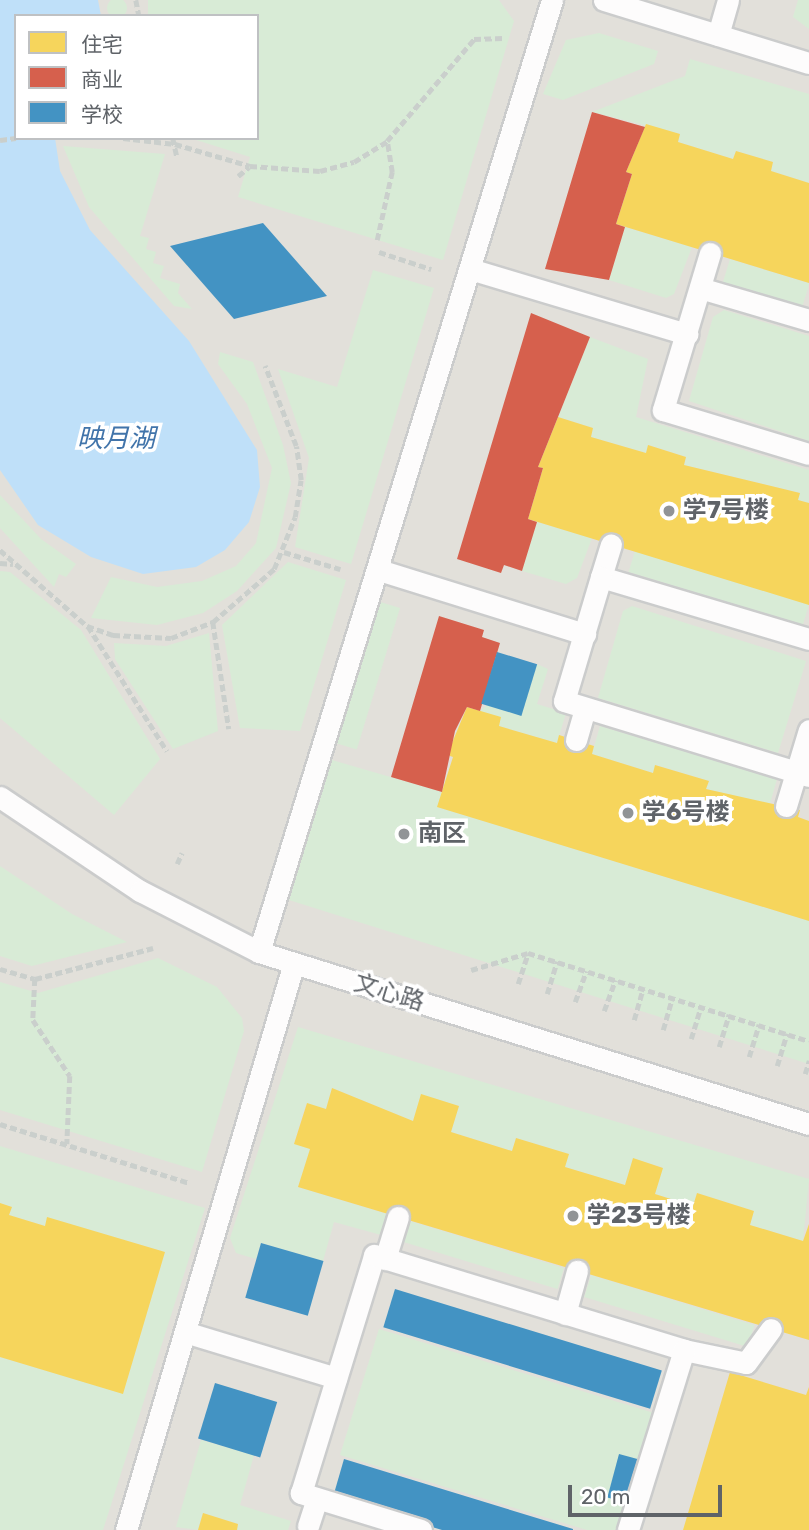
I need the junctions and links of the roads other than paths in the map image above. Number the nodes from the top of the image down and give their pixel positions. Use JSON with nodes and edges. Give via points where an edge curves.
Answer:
{"nodes":[{"id":1,"x":552,"y":0,"type":"edge"},
{"id":2,"x":604,"y":0,"type":"edge"},
{"id":3,"x":728,"y":0,"type":"edge"},
{"id":4,"x":718,"y":35,"type":"junction"},
{"id":5,"x":809,"y":62,"type":"edge"},
{"id":6,"x":710,"y":253,"type":"dead end"},
{"id":7,"x":469,"y":274,"type":"junction"},
{"id":8,"x":700,"y":288,"type":"junction"},
{"id":9,"x":809,"y":320,"type":"edge"},
{"id":10,"x":687,"y":334,"type":"junction"},
{"id":11,"x":809,"y":454,"type":"edge"},
{"id":12,"x":611,"y":544,"type":"dead end"},
{"id":13,"x":377,"y":575,"type":"junction"},
{"id":14,"x":601,"y":577,"type":"junction"},
{"id":15,"x":585,"y":634,"type":"junction"},
{"id":16,"x":809,"y":639,"type":"edge"},
{"id":17,"x":585,"y":708,"type":"junction"},
{"id":18,"x":809,"y":730,"type":"edge"},
{"id":19,"x":576,"y":740,"type":"dead end"},
{"id":20,"x":803,"y":774,"type":"edge"},
{"id":21,"x":0,"y":797,"type":"edge"},
{"id":22,"x":786,"y":806,"type":"dead end"},
{"id":23,"x":258,"y":952,"type":"junction"},
{"id":24,"x":294,"y":963,"type":"junction"},
{"id":25,"x":809,"y":1124,"type":"edge"},
{"id":26,"x":398,"y":1217,"type":"dead end"},
{"id":27,"x":385,"y":1259,"type":"junction"},
{"id":28,"x":577,"y":1271,"type":"dead end"},
{"id":29,"x":565,"y":1314,"type":"junction"},
{"id":30,"x":771,"y":1329,"type":"dead end"},
{"id":31,"x":186,"y":1332,"type":"junction"},
{"id":32,"x":684,"y":1350,"type":"junction"},
{"id":33,"x":336,"y":1378,"type":"junction"},
{"id":34,"x":317,"y":1498,"type":"junction"},
{"id":35,"x":308,"y":1526,"type":"dead end"},
{"id":36,"x":126,"y":1530,"type":"edge"},
{"id":37,"x":421,"y":1530,"type":"edge"},
{"id":38,"x":628,"y":1530,"type":"edge"}],
"edges":[{"from":1,"to":7,"type":"lane"},
{"from":2,"to":4,"type":"lane"},
{"from":3,"to":4,"type":"lane"},
{"from":4,"to":5,"type":"lane"},
{"from":6,"to":8,"type":"lane"},
{"from":7,"to":10,"type":"lane"},
{"from":7,"to":13,"type":"lane"},
{"from":8,"to":9,"type":"lane"},
{"from":8,"to":10,"type":"lane"},
{"from":10,"to":11,"type":"lane","via":[[663,410]]},
{"from":12,"to":14,"type":"lane"},
{"from":13,"to":15,"type":"lane"},
{"from":13,"to":23,"type":"lane"},
{"from":14,"to":15,"type":"lane"},
{"from":14,"to":16,"type":"lane"},
{"from":15,"to":17,"type":"lane","via":[[564,701]]},
{"from":17,"to":19,"type":"lane"},
{"from":17,"to":20,"type":"lane"},
{"from":18,"to":20,"type":"lane"},
{"from":20,"to":22,"type":"lane"},
{"from":21,"to":23,"type":"lane","name":"文心路","via":[[54,839],[139,891]]},
{"from":23,"to":24,"type":"lane","name":"文心路"},
{"from":24,"to":25,"type":"lane","name":"文心路"},
{"from":24,"to":31,"type":"lane"},
{"from":26,"to":27,"type":"lane"},
{"from":27,"to":29,"type":"lane"},
{"from":27,"to":33,"type":"lane","via":[[374,1255]]},
{"from":28,"to":29,"type":"lane"},
{"from":29,"to":32,"type":"lane"},
{"from":30,"to":32,"type":"lane","via":[[746,1363]]},
{"from":31,"to":33,"type":"lane"},
{"from":31,"to":36,"type":"lane"},
{"from":32,"to":38,"type":"lane"},
{"from":33,"to":34,"type":"lane","via":[[301,1493]]},
{"from":34,"to":35,"type":"lane"},
{"from":34,"to":37,"type":"lane"}]}
